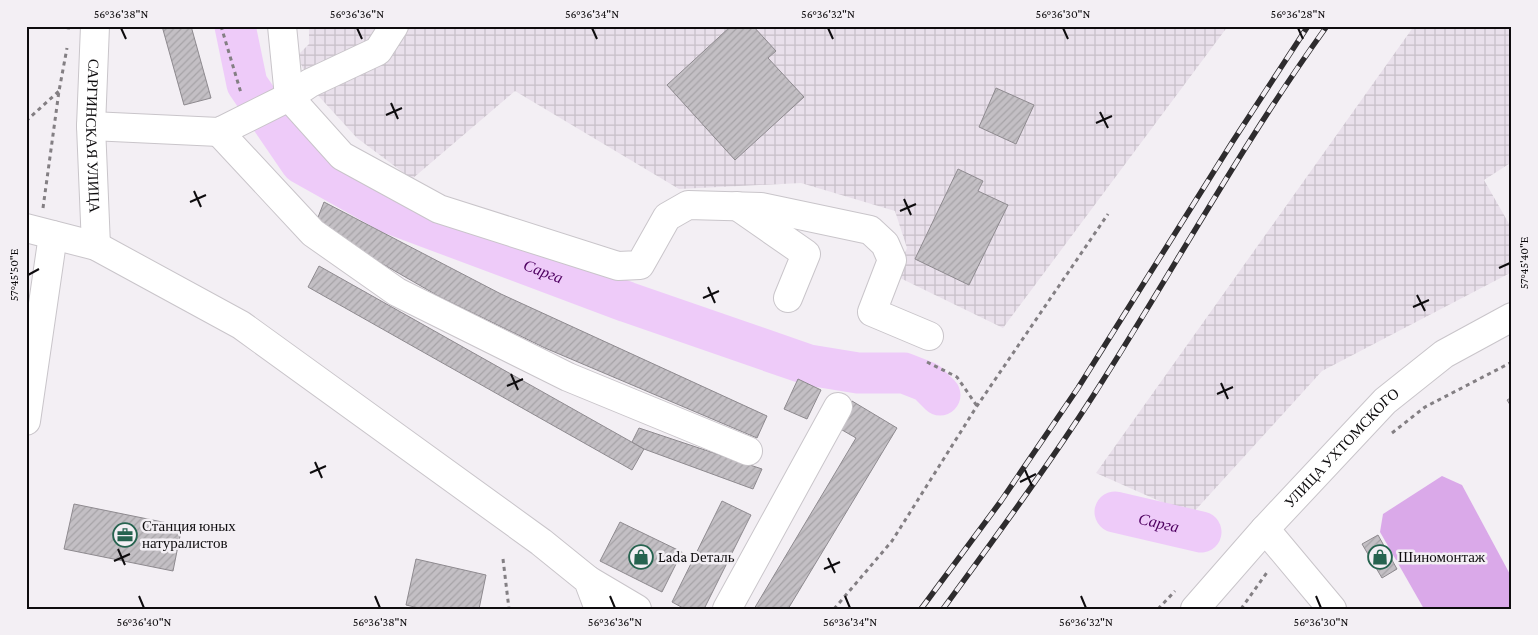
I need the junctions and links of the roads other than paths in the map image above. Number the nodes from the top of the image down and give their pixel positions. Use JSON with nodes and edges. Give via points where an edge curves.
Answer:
{"nodes":[{"id":1,"x":95,"y":26,"type":"edge"},
{"id":2,"x":282,"y":26,"type":"edge"},
{"id":3,"x":394,"y":26,"type":"edge"},
{"id":4,"x":288,"y":97,"type":"junction"},
{"id":5,"x":91,"y":126,"type":"junction"},
{"id":6,"x":219,"y":132,"type":"junction"},
{"id":7,"x":737,"y":206,"type":"junction"},
{"id":8,"x":39,"y":231,"type":"edge"},
{"id":9,"x":96,"y":246,"type":"junction"},
{"id":10,"x":788,"y":298,"type":"dead end"},
{"id":11,"x":1512,"y":317,"type":"edge"},
{"id":12,"x":929,"y":336,"type":"road end"},
{"id":13,"x":838,"y":407,"type":"dead end"},
{"id":14,"x":26,"y":421,"type":"edge"},
{"id":15,"x":748,"y":451,"type":"dead end"},
{"id":16,"x":1265,"y":529,"type":"junction"},
{"id":17,"x":588,"y":580,"type":"junction"},
{"id":18,"x":599,"y":609,"type":"edge"},
{"id":19,"x":637,"y":609,"type":"edge"},
{"id":20,"x":727,"y":609,"type":"edge"},
{"id":21,"x":1195,"y":609,"type":"edge"},
{"id":22,"x":1332,"y":609,"type":"edge"}],
"edges":[{"from":1,"to":5,"type":"street","name":"САРГИНСКАЯ УЛИЦА"},
{"from":2,"to":4,"type":"street"},
{"from":3,"to":4,"type":"street","via":[[378,51]]},
{"from":4,"to":6,"type":"street"},
{"from":4,"to":7,"type":"street","via":[[342,156],[439,209],[618,266],[640,264],[668,217],[688,205]]},
{"from":5,"to":6,"type":"street"},
{"from":5,"to":9,"type":"street","name":"САРГИНСКАЯ УЛИЦА"},
{"from":6,"to":15,"type":"street","via":[[313,232],[397,292],[568,377]]},
{"from":7,"to":10,"type":"street","via":[[806,254]]},
{"from":7,"to":12,"type":"street","via":[[762,207],[870,230],[885,244],[892,260],[872,312]]},
{"from":8,"to":9,"type":"street"},
{"from":8,"to":14,"type":"street"},
{"from":9,"to":17,"type":"street","via":[[241,325],[541,542]]},
{"from":11,"to":16,"type":"street","name":"УЛИЦА УХТОМСКОГО","via":[[1444,354],[1385,401]]},
{"from":13,"to":20,"type":"street"},
{"from":16,"to":21,"type":"street","name":"УЛИЦА УХТОМСКОГО"},
{"from":16,"to":22,"type":"street"},
{"from":17,"to":18,"type":"street"},
{"from":17,"to":19,"type":"street"}]}
